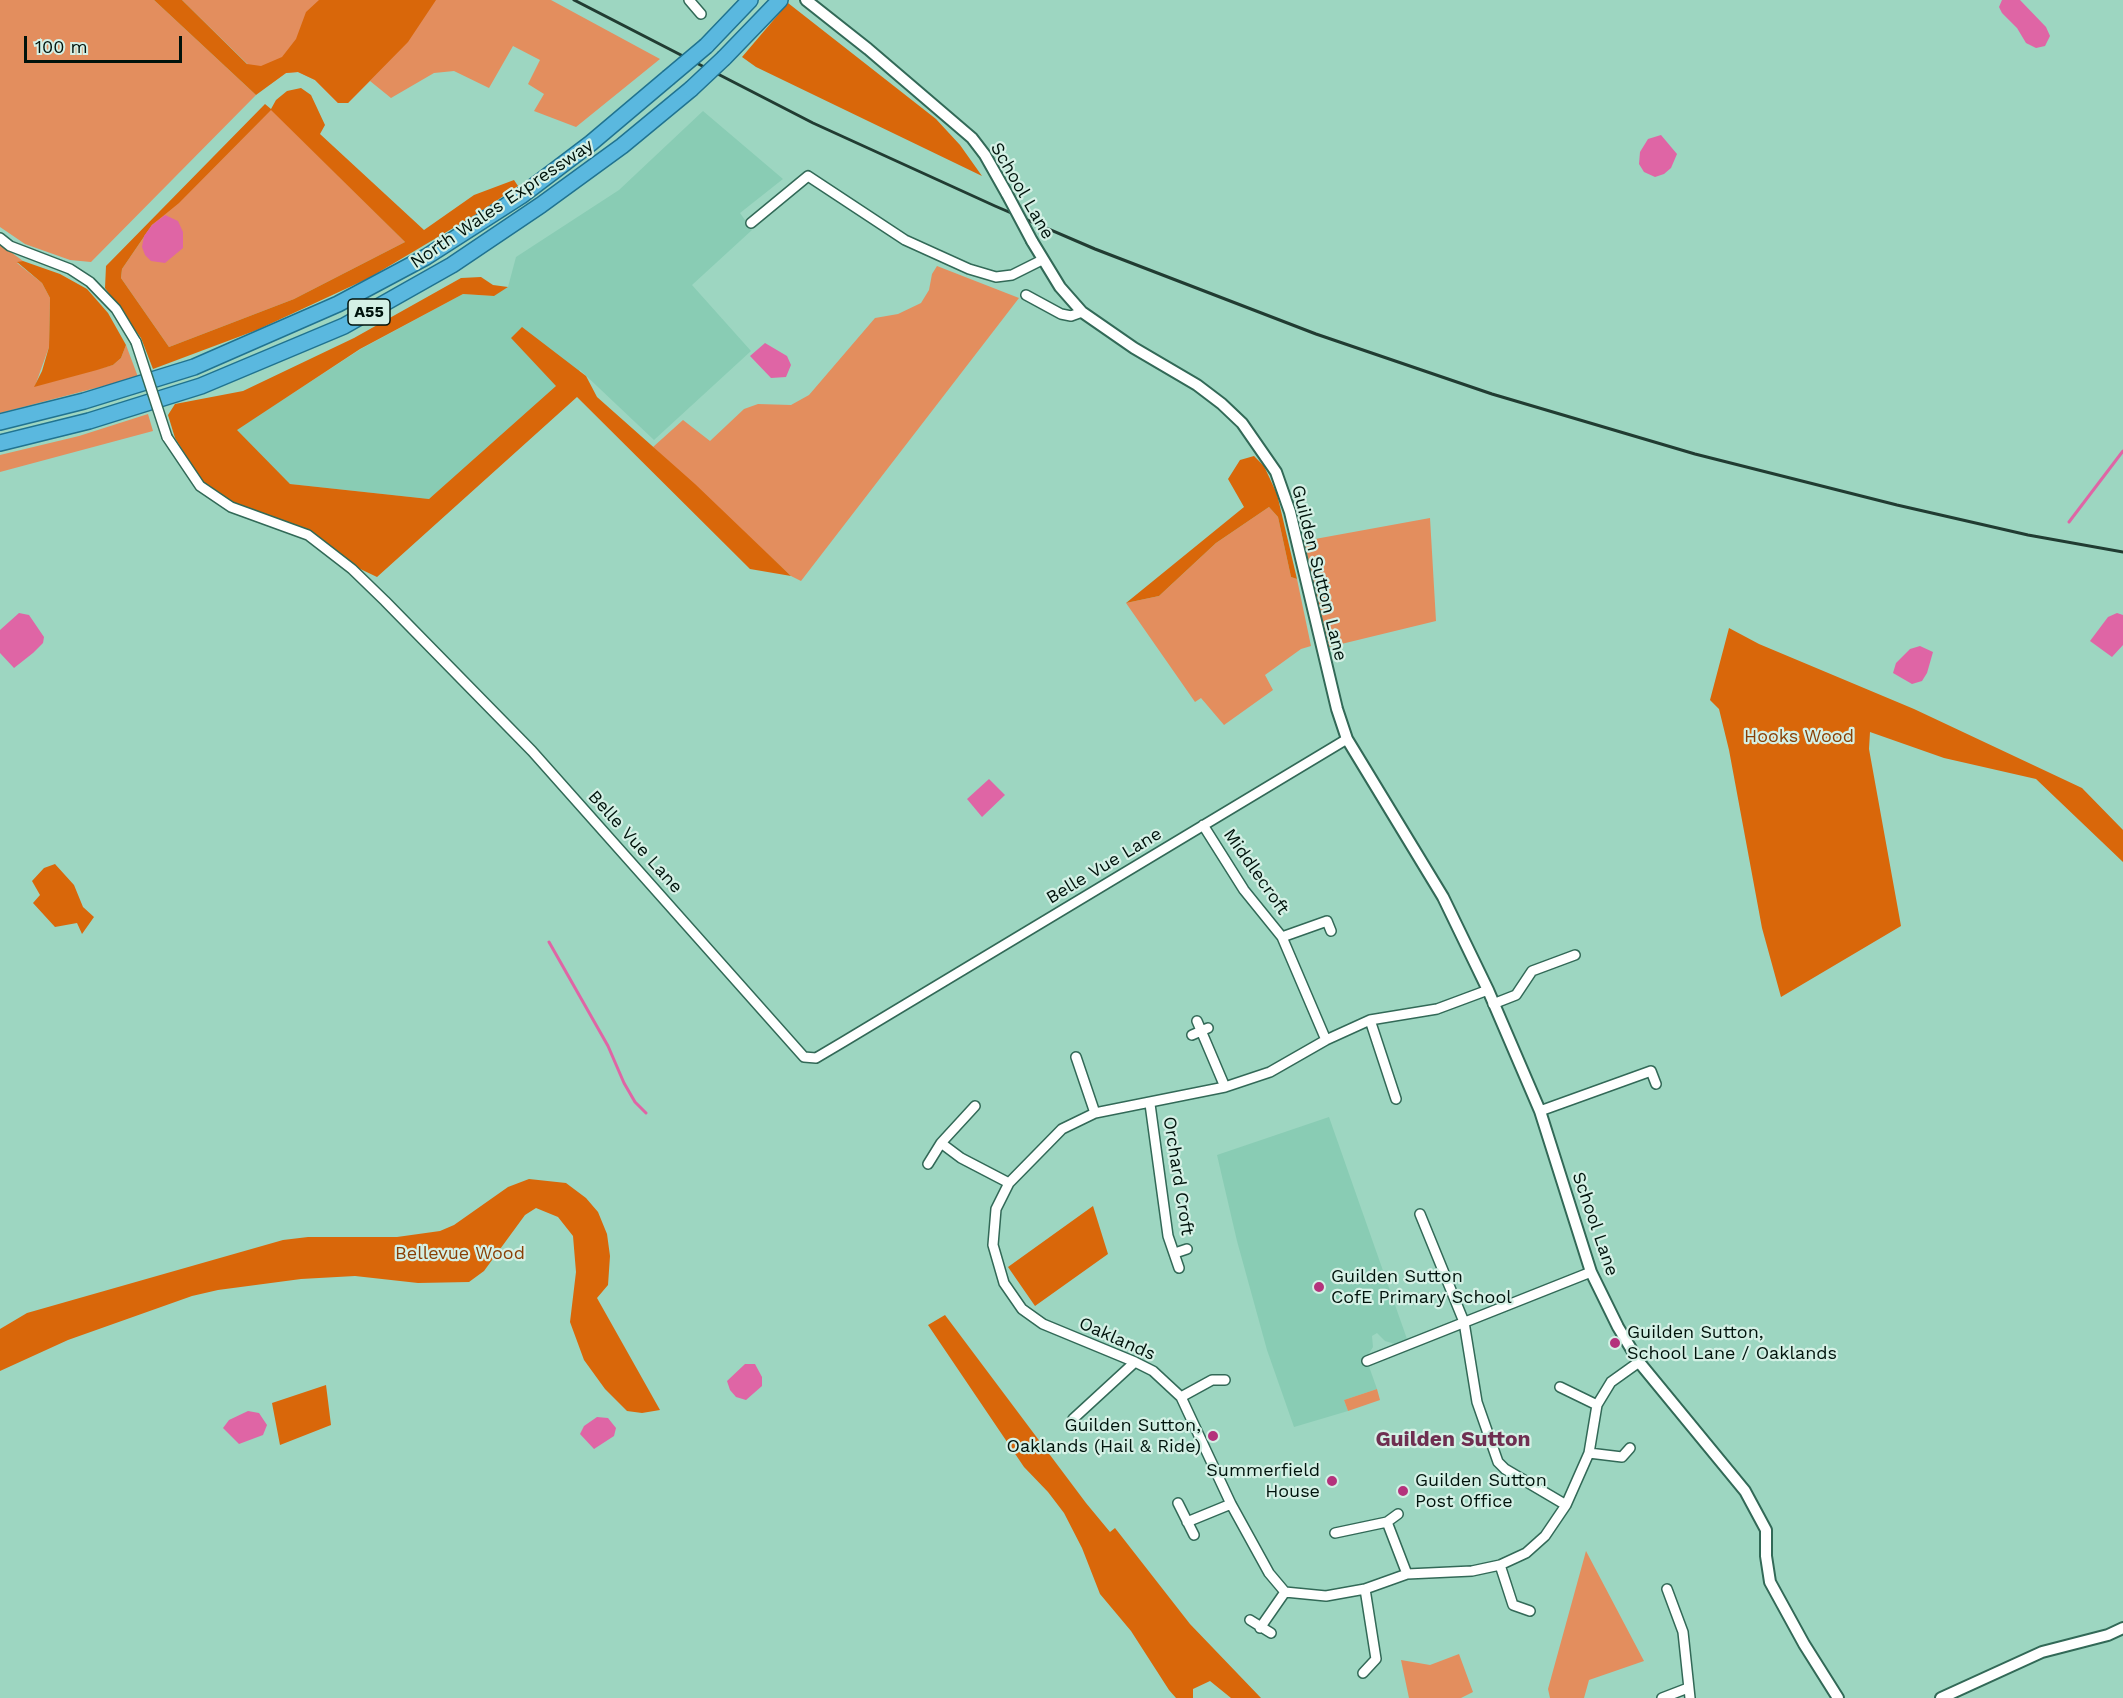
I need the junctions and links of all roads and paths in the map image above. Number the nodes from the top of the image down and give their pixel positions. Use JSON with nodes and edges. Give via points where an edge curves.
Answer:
{"nodes":[{"id":1,"x":688,"y":0,"type":"edge"},
{"id":2,"x":750,"y":0,"type":"edge"},
{"id":3,"x":780,"y":0,"type":"edge"},
{"id":4,"x":806,"y":0,"type":"edge"},
{"id":5,"x":701,"y":14,"type":"dead end"},
{"id":6,"x":751,"y":223,"type":"dead end"},
{"id":7,"x":0,"y":238,"type":"edge"},
{"id":8,"x":1042,"y":260,"type":"junction"},
{"id":9,"x":1026,"y":295,"type":"dead end"},
{"id":10,"x":1082,"y":312,"type":"junction"},
{"id":11,"x":0,"y":422,"type":"edge"},
{"id":12,"x":1242,"y":423,"type":"joint"},
{"id":13,"x":0,"y":443,"type":"edge"},
{"id":14,"x":1347,"y":740,"type":"junction"},
{"id":15,"x":1203,"y":825,"type":"junction"},
{"id":16,"x":1331,"y":931,"type":"dead end"},
{"id":17,"x":1282,"y":937,"type":"junction"},
{"id":18,"x":1575,"y":955,"type":"dead end"},
{"id":19,"x":1550,"y":965,"type":"junction"},
{"id":20,"x":1554,"y":975,"type":"dead end"},
{"id":21,"x":1488,"y":990,"type":"junction"},
{"id":22,"x":1493,"y":1004,"type":"junction"},
{"id":23,"x":1370,"y":1020,"type":"junction"},
{"id":24,"x":1197,"y":1021,"type":"dead end"},
{"id":25,"x":1326,"y":1040,"type":"junction"},
{"id":26,"x":1076,"y":1057,"type":"dead end"},
{"id":27,"x":1090,"y":1065,"type":"dead end"},
{"id":28,"x":1080,"y":1068,"type":"junction"},
{"id":29,"x":1656,"y":1084,"type":"dead end"},
{"id":30,"x":1225,"y":1087,"type":"junction"},
{"id":31,"x":1397,"y":1098,"type":"dead end"},
{"id":32,"x":1150,"y":1104,"type":"junction"},
{"id":33,"x":975,"y":1106,"type":"dead end"},
{"id":34,"x":1540,"y":1111,"type":"junction"},
{"id":35,"x":1095,"y":1113,"type":"junction"},
{"id":36,"x":940,"y":1143,"type":"junction"},
{"id":37,"x":928,"y":1164,"type":"dead end"},
{"id":38,"x":1009,"y":1183,"type":"junction"},
{"id":39,"x":1420,"y":1214,"type":"dead end"},
{"id":40,"x":1187,"y":1249,"type":"dead end"},
{"id":41,"x":1175,"y":1253,"type":"junction"},
{"id":42,"x":1179,"y":1268,"type":"dead end"},
{"id":43,"x":1591,"y":1272,"type":"junction"},
{"id":44,"x":1464,"y":1322,"type":"junction"},
{"id":45,"x":1367,"y":1361,"type":"dead end"},
{"id":46,"x":1135,"y":1362,"type":"junction"},
{"id":47,"x":1639,"y":1362,"type":"junction"},
{"id":48,"x":1225,"y":1380,"type":"dead end"},
{"id":49,"x":1568,"y":1386,"type":"dead end"},
{"id":50,"x":1181,"y":1397,"type":"junction"},
{"id":51,"x":1597,"y":1405,"type":"junction"},
{"id":52,"x":1073,"y":1419,"type":"dead end"},
{"id":53,"x":1630,"y":1448,"type":"dead end"},
{"id":54,"x":1589,"y":1453,"type":"junction"},
{"id":55,"x":1622,"y":1457,"type":"junction"},
{"id":56,"x":1627,"y":1467,"type":"dead end"},
{"id":57,"x":1178,"y":1503,"type":"dead end"},
{"id":58,"x":1231,"y":1504,"type":"junction"},
{"id":59,"x":1566,"y":1505,"type":"junction"},
{"id":60,"x":1398,"y":1514,"type":"dead end"},
{"id":61,"x":1187,"y":1522,"type":"junction"},
{"id":62,"x":1387,"y":1522,"type":"junction"},
{"id":63,"x":1335,"y":1533,"type":"dead end"},
{"id":64,"x":1194,"y":1535,"type":"dead end"},
{"id":65,"x":1500,"y":1565,"type":"junction"},
{"id":66,"x":1407,"y":1574,"type":"junction"},
{"id":67,"x":1365,"y":1589,"type":"junction"},
{"id":68,"x":1667,"y":1589,"type":"dead end"},
{"id":69,"x":1285,"y":1592,"type":"junction"},
{"id":70,"x":1513,"y":1605,"type":"junction"},
{"id":71,"x":1530,"y":1611,"type":"dead end"},
{"id":72,"x":1505,"y":1614,"type":"dead end"},
{"id":73,"x":1250,"y":1620,"type":"dead end"},
{"id":74,"x":1260,"y":1628,"type":"junction"},
{"id":75,"x":2123,"y":1628,"type":"edge"},
{"id":76,"x":1271,"y":1633,"type":"dead end"},
{"id":77,"x":1363,"y":1673,"type":"dead end"},
{"id":78,"x":1689,"y":1693,"type":"edge"},
{"id":79,"x":1662,"y":1698,"type":"edge"},
{"id":80,"x":1838,"y":1698,"type":"edge"},
{"id":81,"x":1941,"y":1698,"type":"edge"}],
"edges":[{"from":1,"to":5,"type":"street"},
{"from":2,"to":11,"type":"highway","name":"North Wales Expressway","number":"A55","bridge":true,"via":[[706,46],[591,143],[521,196],[426,257],[338,304],[194,367]]},
{"from":3,"to":13,"type":"highway","name":"North Wales Expressway","number":"A55","bridge":true,"via":[[691,89],[622,146],[452,265],[344,326],[201,386],[89,421]]},
{"from":4,"to":8,"type":"street","name":"School Lane","bridge":true,"via":[[972,138],[985,154]]},
{"from":6,"to":8,"type":"street","via":[[808,176],[905,240],[969,269],[996,277],[1012,275]]},
{"from":7,"to":15,"type":"street","name":"Belle Vue Lane","bridge":true,"via":[[90,282],[116,309],[136,342],[167,437],[200,486],[231,507],[308,535],[386,601],[532,751],[804,1057],[816,1058]]},
{"from":8,"to":10,"type":"street","name":"School Lane"},
{"from":9,"to":10,"type":"street","via":[[1061,314]]},
{"from":10,"to":12,"type":"street","name":"School Lane","via":[[1197,385]]},
{"from":12,"to":14,"type":"street","name":"Guilden Sutton Lane","via":[[1276,472],[1290,512],[1336,709]]},
{"from":14,"to":15,"type":"street","name":"Belle Vue Lane"},
{"from":14,"to":21,"type":"street","name":"School Lane","via":[[1443,897]]},
{"from":15,"to":17,"type":"street","name":"Middlecroft","via":[[1244,890]]},
{"from":16,"to":17,"type":"street","name":"Middlecroft","via":[[1327,921]]},
{"from":17,"to":25,"type":"street","name":"Middlecroft"},
{"from":18,"to":19,"type":"street"},
{"from":19,"to":20,"type":"street"},
{"from":19,"to":22,"type":"street","via":[[1532,971],[1516,995]]},
{"from":21,"to":22,"type":"street","name":"School Lane"},
{"from":21,"to":23,"type":"street","name":"Oaklands","via":[[1437,1010]]},
{"from":22,"to":34,"type":"street","name":"School Lane"},
{"from":23,"to":25,"type":"street","name":"Oaklands"},
{"from":23,"to":31,"type":"street"},
{"from":24,"to":30,"type":"street"},
{"from":25,"to":30,"type":"street","name":"Oaklands","via":[[1270,1072]]},
{"from":26,"to":28,"type":"street"},
{"from":27,"to":28,"type":"street"},
{"from":28,"to":35,"type":"street"},
{"from":29,"to":34,"type":"street","via":[[1651,1071]]},
{"from":30,"to":32,"type":"street","name":"Oaklands"},
{"from":32,"to":35,"type":"street","name":"Oaklands"},
{"from":32,"to":41,"type":"street","name":"Orchard Croft","via":[[1168,1236]]},
{"from":33,"to":36,"type":"street"},
{"from":34,"to":43,"type":"street","name":"School Lane"},
{"from":35,"to":38,"type":"street","name":"Oaklands","via":[[1062,1128]]},
{"from":36,"to":37,"type":"street"},
{"from":36,"to":38,"type":"street"},
{"from":38,"to":46,"type":"street","name":"Oaklands","via":[[996,1209],[993,1245],[1004,1283],[1022,1309],[1043,1324]]},
{"from":39,"to":44,"type":"street"},
{"from":40,"to":41,"type":"street","name":"Orchard Croft"},
{"from":41,"to":42,"type":"street","name":"Orchard Croft"},
{"from":43,"to":44,"type":"street"},
{"from":43,"to":47,"type":"street","name":"School Lane"},
{"from":44,"to":45,"type":"street"},
{"from":44,"to":59,"type":"street","via":[[1477,1401],[1498,1462]]},
{"from":46,"to":50,"type":"street","name":"Oaklands","via":[[1153,1371]]},
{"from":46,"to":52,"type":"street"},
{"from":47,"to":51,"type":"street","via":[[1611,1382]]},
{"from":47,"to":80,"type":"street","name":"School Lane","via":[[1745,1491],[1766,1530],[1770,1582]]},
{"from":48,"to":50,"type":"street","via":[[1211,1377]]},
{"from":49,"to":51,"type":"street"},
{"from":50,"to":58,"type":"street","name":"Oaklands"},
{"from":51,"to":54,"type":"street"},
{"from":53,"to":55,"type":"street"},
{"from":54,"to":55,"type":"street"},
{"from":54,"to":59,"type":"street"},
{"from":55,"to":56,"type":"street"},
{"from":57,"to":61,"type":"street"},
{"from":58,"to":61,"type":"street"},
{"from":58,"to":69,"type":"street","name":"Oaklands","via":[[1269,1573]]},
{"from":59,"to":65,"type":"street","via":[[1545,1536],[1526,1553]]},
{"from":60,"to":62,"type":"street"},
{"from":61,"to":64,"type":"street"},
{"from":62,"to":63,"type":"street"},
{"from":62,"to":66,"type":"street"},
{"from":65,"to":66,"type":"street"},
{"from":65,"to":70,"type":"street"},
{"from":66,"to":67,"type":"street"},
{"from":67,"to":69,"type":"street","via":[[1326,1596]]},
{"from":67,"to":77,"type":"street","via":[[1376,1659]]},
{"from":68,"to":78,"type":"street","via":[[1683,1632]]},
{"from":69,"to":74,"type":"street"},
{"from":70,"to":71,"type":"street"},
{"from":70,"to":72,"type":"street"},
{"from":73,"to":74,"type":"street"},
{"from":74,"to":76,"type":"street"},
{"from":75,"to":81,"type":"street","via":[[2042,1652]]},
{"from":78,"to":79,"type":"street"}]}
